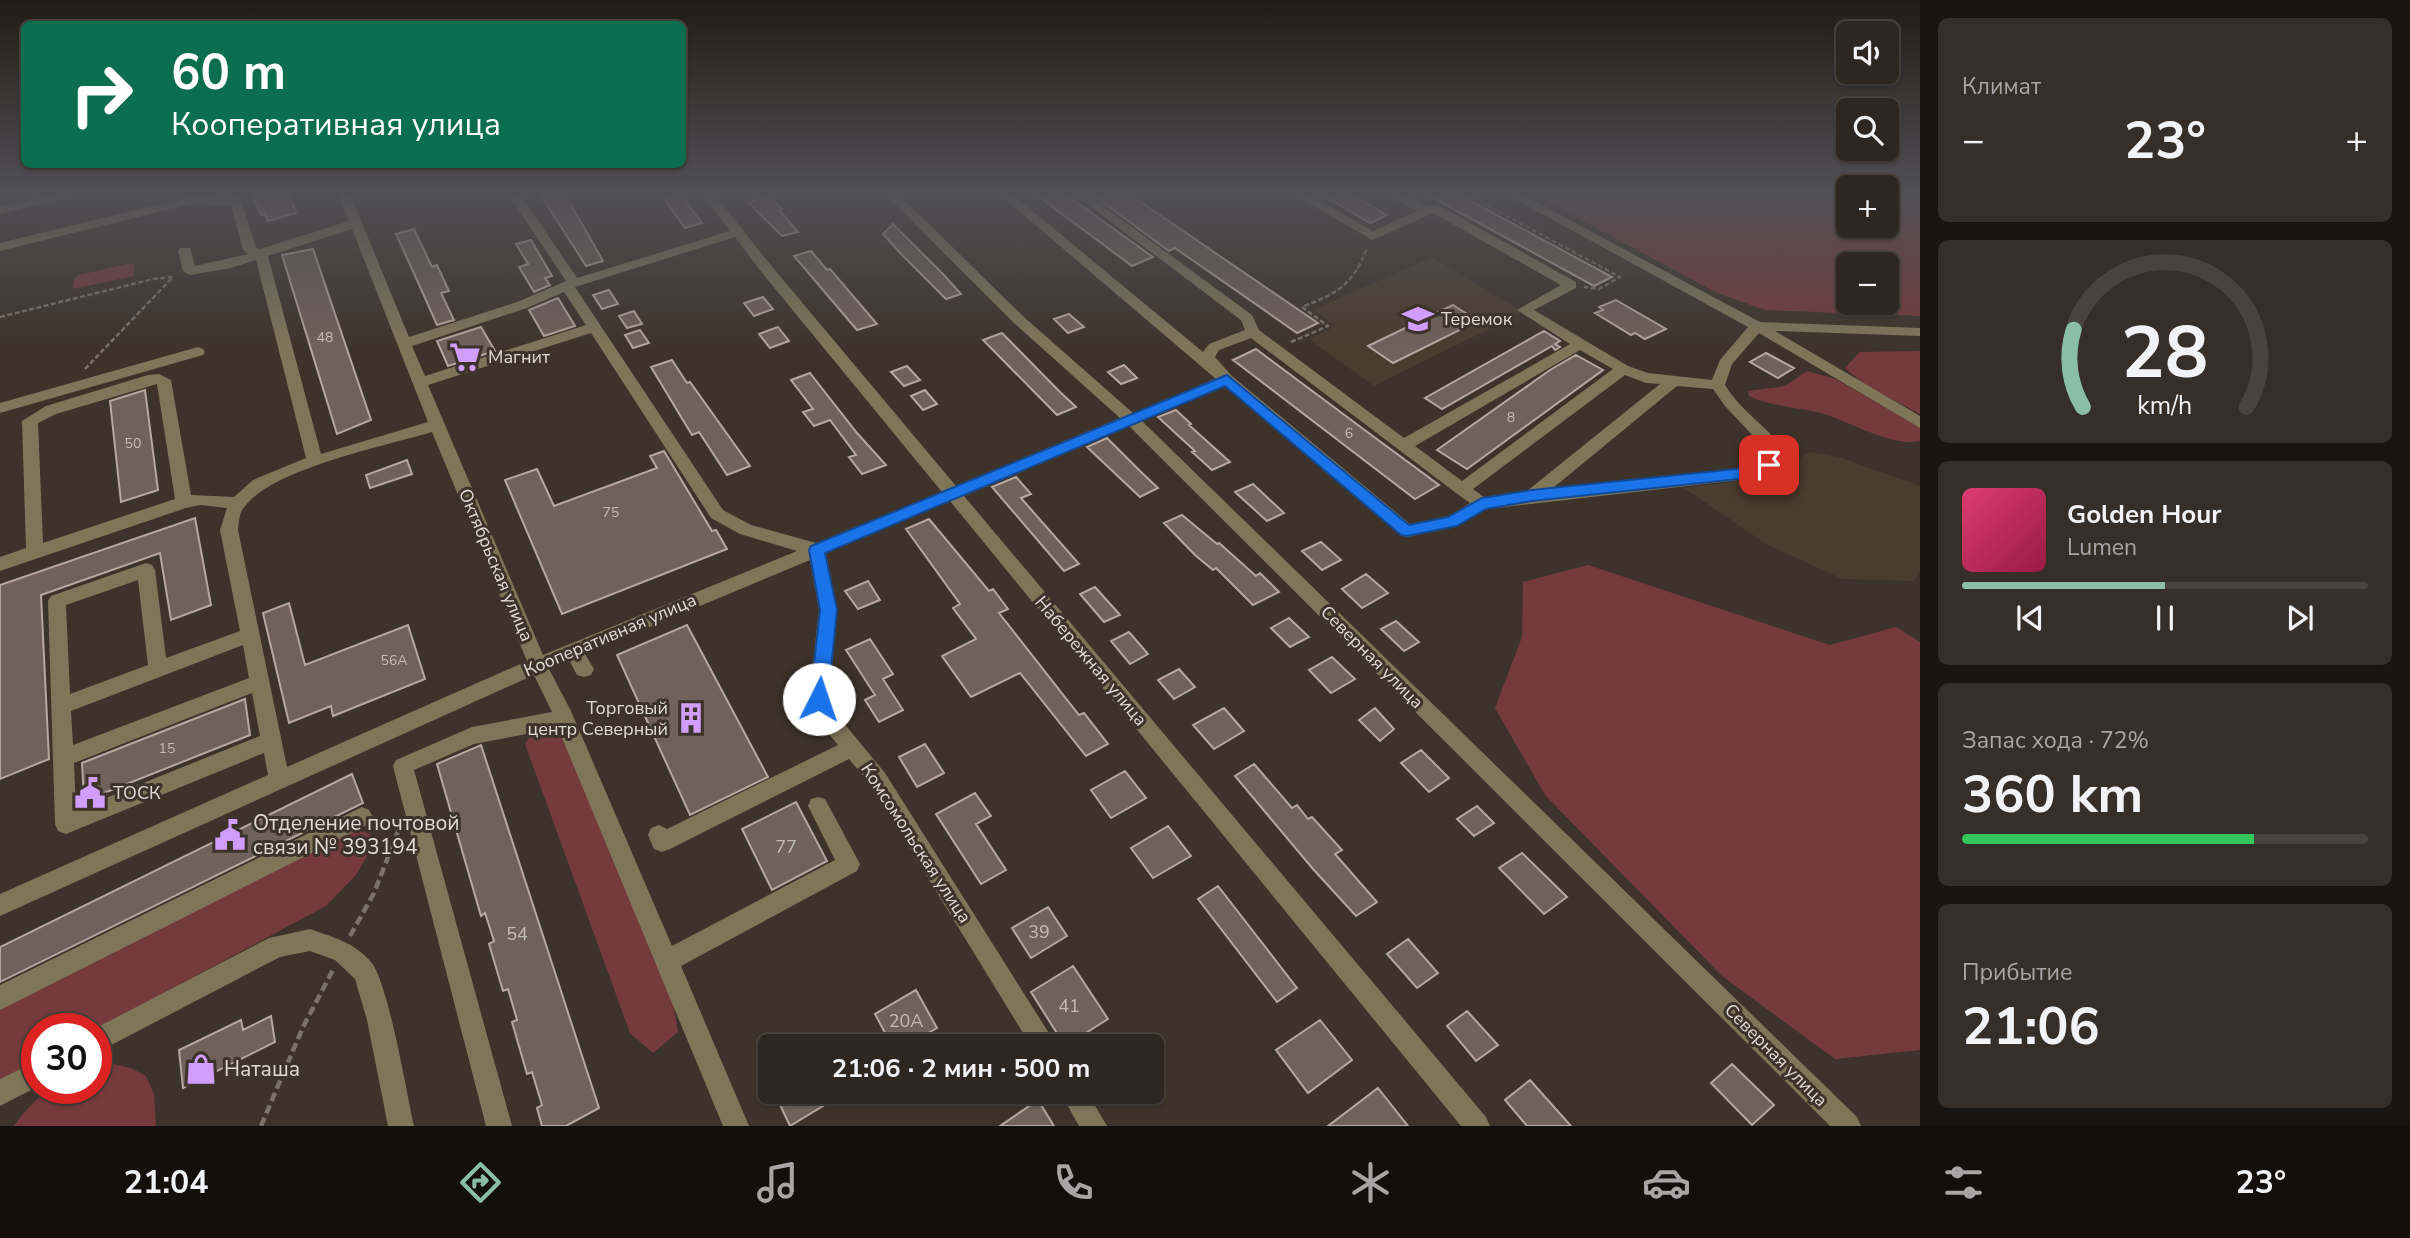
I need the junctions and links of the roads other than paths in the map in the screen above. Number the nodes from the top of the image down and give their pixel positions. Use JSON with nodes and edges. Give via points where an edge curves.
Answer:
{"nodes":[{"id":1,"x":249,"y":247,"type":"edge"},
{"id":2,"x":278,"y":247,"type":"edge"},
{"id":3,"x":367,"y":247,"type":"edge"},
{"id":4,"x":547,"y":247,"type":"edge"},
{"id":5,"x":693,"y":247,"type":"edge"},
{"id":6,"x":751,"y":247,"type":"edge"},
{"id":7,"x":944,"y":247,"type":"edge"},
{"id":8,"x":1068,"y":247,"type":"edge"},
{"id":9,"x":1151,"y":247,"type":"edge"},
{"id":10,"x":1503,"y":247,"type":"edge"},
{"id":11,"x":1610,"y":247,"type":"edge"},
{"id":12,"x":185,"y":251,"type":"dead end"},
{"id":13,"x":261,"y":254,"type":"junction"},
{"id":14,"x":571,"y":285,"type":"junction"},
{"id":15,"x":1757,"y":326,"type":"junction"},
{"id":16,"x":596,"y":327,"type":"junction"},
{"id":17,"x":1253,"y":332,"type":"junction"},
{"id":18,"x":1920,"y":332,"type":"edge"},
{"id":19,"x":406,"y":343,"type":"junction"},
{"id":20,"x":1580,"y":344,"type":"junction"},
{"id":21,"x":198,"y":352,"type":"dead end"},
{"id":22,"x":1623,"y":369,"type":"junction"},
{"id":23,"x":1227,"y":380,"type":"junction"},
{"id":24,"x":421,"y":382,"type":"junction"},
{"id":25,"x":1672,"y":382,"type":"junction"},
{"id":26,"x":1718,"y":385,"type":"junction"},
{"id":27,"x":0,"y":408,"type":"edge"},
{"id":28,"x":1133,"y":421,"type":"junction"},
{"id":29,"x":1920,"y":424,"type":"edge"},
{"id":30,"x":437,"y":425,"type":"junction"},
{"id":31,"x":1404,"y":445,"type":"junction"},
{"id":32,"x":315,"y":461,"type":"junction"},
{"id":33,"x":1462,"y":489,"type":"junction"},
{"id":34,"x":953,"y":494,"type":"junction"},
{"id":35,"x":1532,"y":496,"type":"junction"},
{"id":36,"x":184,"y":502,"type":"junction"},
{"id":37,"x":237,"y":503,"type":"junction"},
{"id":38,"x":1482,"y":504,"type":"junction"},
{"id":39,"x":817,"y":550,"type":"junction"},
{"id":40,"x":35,"y":551,"type":"junction"},
{"id":41,"x":0,"y":564,"type":"edge"},
{"id":42,"x":250,"y":635,"type":"junction"},
{"id":43,"x":573,"y":650,"type":"junction"},
{"id":44,"x":538,"y":665,"type":"junction"},
{"id":45,"x":158,"y":669,"type":"junction"},
{"id":46,"x":584,"y":669,"type":"dead end"},
{"id":47,"x":260,"y":682,"type":"junction"},
{"id":48,"x":61,"y":706,"type":"junction"},
{"id":49,"x":564,"y":718,"type":"junction"},
{"id":50,"x":271,"y":741,"type":"junction"},
{"id":51,"x":853,"y":747,"type":"junction"},
{"id":52,"x":63,"y":758,"type":"junction"},
{"id":53,"x":279,"y":779,"type":"junction"},
{"id":54,"x":818,"y":806,"type":"dead end"},
{"id":55,"x":362,"y":817,"type":"dead end"},
{"id":56,"x":659,"y":835,"type":"dead end"},
{"id":57,"x":0,"y":905,"type":"edge"},
{"id":58,"x":667,"y":961,"type":"junction"},
{"id":59,"x":0,"y":998,"type":"edge"},
{"id":60,"x":112,"y":1033,"type":"edge"},
{"id":61,"x":1037,"y":1034,"type":"edge"},
{"id":62,"x":21,"y":1082,"type":"edge"},
{"id":63,"x":0,"y":1093,"type":"edge"},
{"id":64,"x":1080,"y":1104,"type":"edge"},
{"id":65,"x":733,"y":1124,"type":"edge"},
{"id":66,"x":401,"y":1126,"type":"edge"},
{"id":67,"x":499,"y":1126,"type":"edge"},
{"id":68,"x":1094,"y":1126,"type":"edge"},
{"id":69,"x":1477,"y":1126,"type":"edge"},
{"id":70,"x":1848,"y":1126,"type":"edge"}],
"edges":[{"from":1,"to":13,"type":"street"},
{"from":2,"to":13,"type":"street"},
{"from":3,"to":19,"type":"street","name":"Октябрьская улица"},
{"from":4,"to":14,"type":"street"},
{"from":5,"to":14,"type":"street"},
{"from":6,"to":34,"type":"street","name":"Набережная улица"},
{"from":7,"to":28,"type":"street","name":"Северная улица","via":[[1018,320]]},
{"from":8,"to":23,"type":"street"},
{"from":9,"to":17,"type":"street","via":[[1247,318]]},
{"from":10,"to":20,"type":"street","via":[[1572,285],[1524,310]]},
{"from":11,"to":15,"type":"street"},
{"from":12,"to":13,"type":"street","via":[[190,271]]},
{"from":13,"to":32,"type":"street"},
{"from":14,"to":16,"type":"street"},
{"from":14,"to":19,"type":"street"},
{"from":15,"to":18,"type":"street"},
{"from":15,"to":26,"type":"street","via":[[1725,363]]},
{"from":15,"to":29,"type":"street"},
{"from":16,"to":24,"type":"street"},
{"from":16,"to":39,"type":"street","via":[[717,514],[746,530]]},
{"from":17,"to":23,"type":"street","via":[[1214,347],[1207,357]]},
{"from":17,"to":31,"type":"street"},
{"from":19,"to":24,"type":"street","name":"Октябрьская улица"},
{"from":20,"to":22,"type":"street"},
{"from":20,"to":31,"type":"street"},
{"from":21,"to":27,"type":"street"},
{"from":22,"to":25,"type":"street"},
{"from":22,"to":33,"type":"street"},
{"from":23,"to":28,"type":"street","name":"Кооперативная улица"},
{"from":23,"to":38,"type":"street","via":[[1407,531],[1452,522]]},
{"from":24,"to":30,"type":"street","name":"Октябрьская улица"},
{"from":25,"to":26,"type":"street"},
{"from":25,"to":35,"type":"street"},
{"from":26,"to":35,"type":"street","via":[[1723,397],[1767,436],[1779,454],[1769,465],[1748,473]]},
{"from":28,"to":34,"type":"street","name":"Кооперативная улица"},
{"from":28,"to":70,"type":"street","name":"Северная улица"},
{"from":30,"to":32,"type":"street"},
{"from":30,"to":44,"type":"street","name":"Октябрьская улица"},
{"from":31,"to":33,"type":"street"},
{"from":32,"to":37,"type":"street","via":[[268,480]]},
{"from":33,"to":38,"type":"street"},
{"from":34,"to":39,"type":"street","name":"Кооперативная улица"},
{"from":34,"to":69,"type":"street","name":"Набережная улица"},
{"from":35,"to":38,"type":"street"},
{"from":36,"to":37,"type":"street"},
{"from":36,"to":40,"type":"street"},
{"from":36,"to":40,"type":"street","via":[[166,383],[148,380],[51,410],[30,421]]},
{"from":37,"to":42,"type":"street","via":[[229,515],[229,530]]},
{"from":39,"to":43,"type":"street","name":"Кооперативная улица"},
{"from":39,"to":51,"type":"street","name":"Комсомольская улица","via":[[828,610],[819,699],[831,722]]},
{"from":40,"to":41,"type":"street"},
{"from":42,"to":45,"type":"street"},
{"from":42,"to":47,"type":"street"},
{"from":43,"to":44,"type":"street","name":"Кооперативная улица"},
{"from":43,"to":46,"type":"street"},
{"from":44,"to":49,"type":"street","name":"Октябрьская улица"},
{"from":44,"to":53,"type":"street","name":"Кооперативная улица"},
{"from":45,"to":48,"type":"street"},
{"from":45,"to":48,"type":"street","via":[[146,570],[57,601]]},
{"from":47,"to":50,"type":"street"},
{"from":47,"to":52,"type":"street"},
{"from":48,"to":52,"type":"street"},
{"from":49,"to":58,"type":"street","name":"Октябрьская улица"},
{"from":49,"to":67,"type":"street","via":[[472,736],[403,766]]},
{"from":50,"to":52,"type":"street","via":[[65,824]]},
{"from":50,"to":53,"type":"street"},
{"from":51,"to":56,"type":"street","via":[[662,842]]},
{"from":51,"to":61,"type":"street","name":"Комсомольская улица","via":[[878,779]]},
{"from":53,"to":57,"type":"street","name":"Кооперативная улица"},
{"from":54,"to":58,"type":"street","via":[[849,864]]},
{"from":55,"to":59,"type":"street"},
{"from":58,"to":65,"type":"street","name":"Октябрьская улица"},
{"from":60,"to":66,"type":"street","via":[[277,946],[310,940],[342,951],[365,972]]},
{"from":62,"to":63,"type":"street"},
{"from":64,"to":68,"type":"street"}]}
